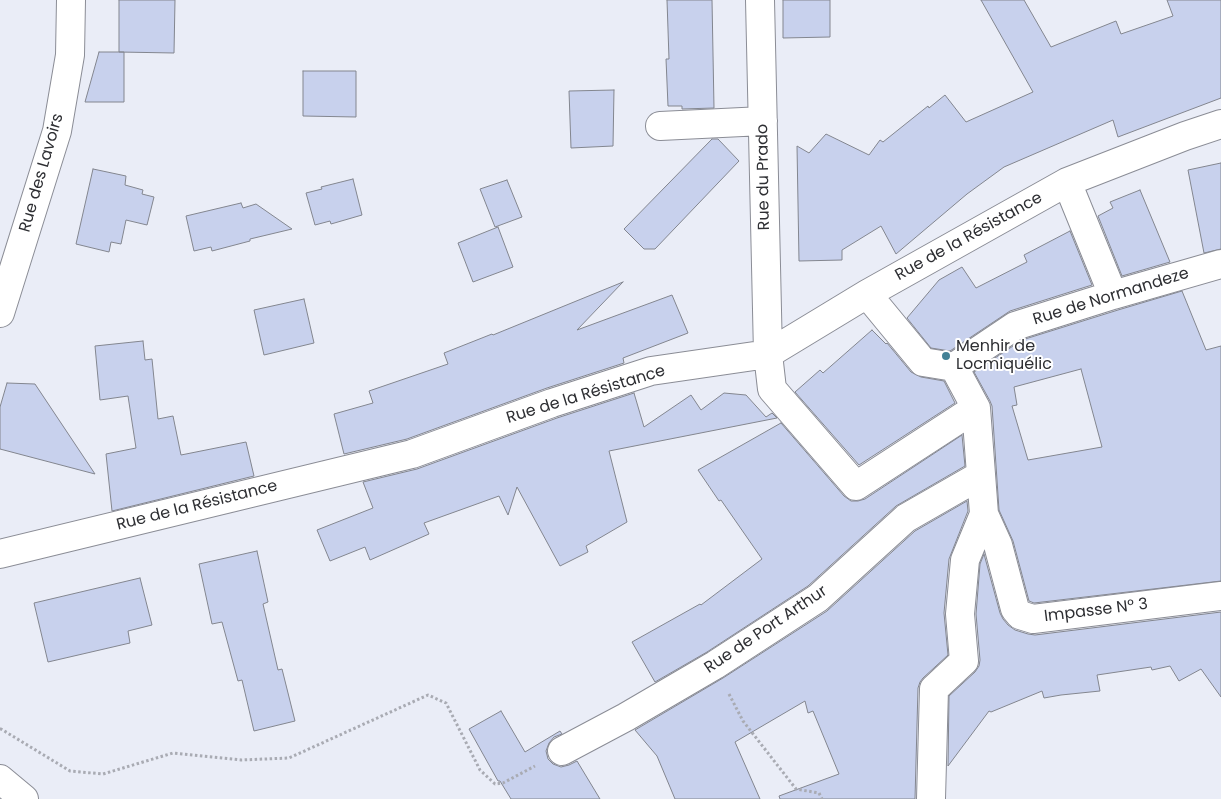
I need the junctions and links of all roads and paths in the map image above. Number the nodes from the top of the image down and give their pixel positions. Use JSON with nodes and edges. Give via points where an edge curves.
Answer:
{"nodes":[{"id":1,"x":71,"y":0,"type":"edge"},
{"id":2,"x":760,"y":0,"type":"edge"},
{"id":3,"x":763,"y":121,"type":"junction"},
{"id":4,"x":1221,"y":124,"type":"edge"},
{"id":5,"x":660,"y":126,"type":"dead end"},
{"id":6,"x":1067,"y":182,"type":"junction"},
{"id":7,"x":1221,"y":264,"type":"edge"},
{"id":8,"x":867,"y":294,"type":"junction"},
{"id":9,"x":1112,"y":295,"type":"junction"},
{"id":10,"x":0,"y":313,"type":"edge"},
{"id":11,"x":768,"y":354,"type":"junction"},
{"id":12,"x":954,"y":367,"type":"junction"},
{"id":13,"x":976,"y":408,"type":"junction"},
{"id":14,"x":981,"y":475,"type":"junction"},
{"id":15,"x":984,"y":514,"type":"junction"},
{"id":16,"x":0,"y":554,"type":"edge"},
{"id":17,"x":1221,"y":596,"type":"edge"},
{"id":18,"x":715,"y":665,"type":"junction"},
{"id":19,"x":0,"y":729,"type":"edge"},
{"id":20,"x":562,"y":750,"type":"joint"},
{"id":21,"x":0,"y":779,"type":"edge"},
{"id":22,"x":24,"y":799,"type":"edge"},
{"id":23,"x":822,"y":799,"type":"edge"},
{"id":24,"x":931,"y":799,"type":"edge"}],
"edges":[{"from":1,"to":10,"type":"street","name":"Rue des Lavoirs","via":[[70,55],[57,131]]},
{"from":2,"to":3,"type":"street","name":"Rue du Prado"},
{"from":3,"to":5,"type":"street"},
{"from":3,"to":11,"type":"street","name":"Rue du Prado"},
{"from":4,"to":6,"type":"street","name":"Rue de la Résistance"},
{"from":6,"to":8,"type":"street","name":"Rue de la Résistance"},
{"from":6,"to":9,"type":"street"},
{"from":7,"to":9,"type":"street","name":"Rue de Normandeze"},
{"from":8,"to":11,"type":"street","name":"Rue de la Résistance"},
{"from":8,"to":12,"type":"street","via":[[923,362]]},
{"from":9,"to":12,"type":"street","name":"Rue de Normandeze","via":[[1015,326]]},
{"from":11,"to":13,"type":"street","via":[[772,389],[856,486]]},
{"from":11,"to":16,"type":"street","name":"Rue de la Résistance","via":[[652,371],[412,454]]},
{"from":12,"to":13,"type":"street"},
{"from":13,"to":14,"type":"street"},
{"from":14,"to":15,"type":"street"},
{"from":14,"to":18,"type":"street","name":"Rue de Port Arthur","via":[[906,518],[818,598]]},
{"from":15,"to":17,"type":"street","name":"Impasse N° 3","via":[[998,545],[1015,610],[1020,615],[1033,619]]},
{"from":15,"to":24,"type":"street","via":[[965,560],[960,614],[964,662],[934,689]]},
{"from":18,"to":20,"type":"street","name":"Rue de Port Arthur"},
{"from":18,"to":23,"type":"path","via":[[743,721],[796,789],[820,793]]},
{"from":19,"to":20,"type":"path","via":[[70,771],[103,774],[173,753],[241,760],[289,758],[428,695],[446,703],[480,770],[495,784],[503,783]]},
{"from":21,"to":22,"type":"street"}]}
